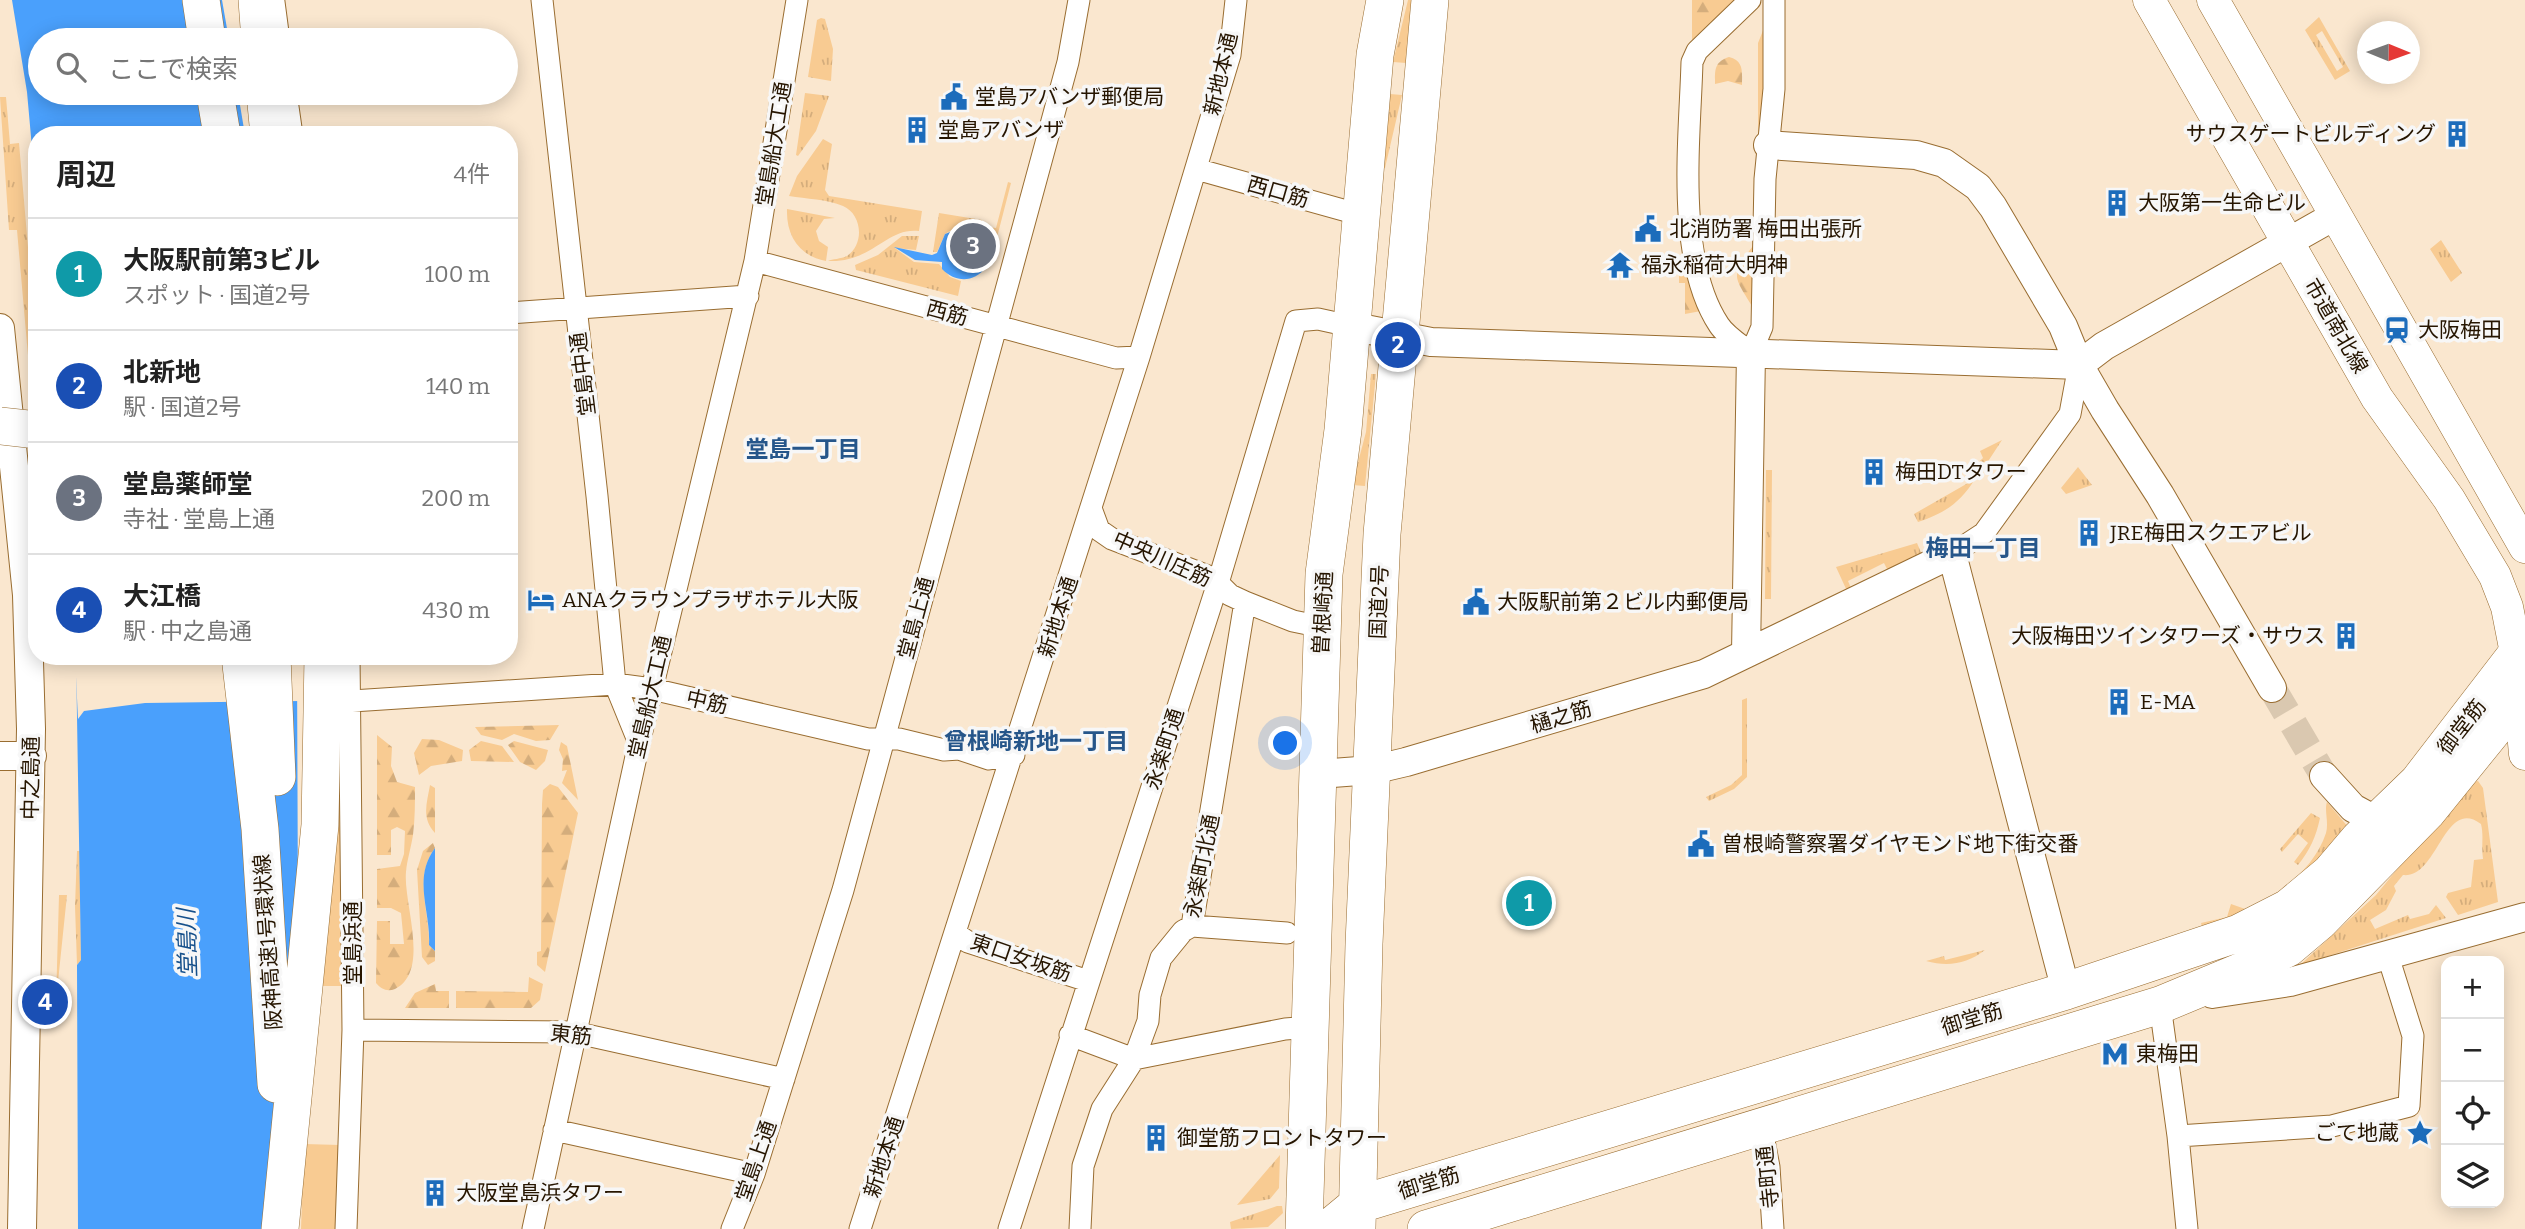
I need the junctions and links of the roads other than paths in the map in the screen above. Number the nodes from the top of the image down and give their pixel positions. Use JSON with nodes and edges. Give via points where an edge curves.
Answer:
{"nodes":[{"id":1,"x":201,"y":0,"type":"edge"},
{"id":2,"x":257,"y":0,"type":"edge"},
{"id":3,"x":274,"y":0,"type":"edge"},
{"id":4,"x":542,"y":0,"type":"edge"},
{"id":5,"x":797,"y":0,"type":"edge"},
{"id":6,"x":1079,"y":0,"type":"edge"},
{"id":7,"x":1236,"y":0,"type":"edge"},
{"id":8,"x":1385,"y":0,"type":"edge"},
{"id":9,"x":1430,"y":0,"type":"edge"},
{"id":10,"x":1750,"y":0,"type":"edge"},
{"id":11,"x":1774,"y":0,"type":"edge"},
{"id":12,"x":2148,"y":0,"type":"edge"},
{"id":13,"x":2213,"y":0,"type":"edge"},
{"id":14,"x":205,"y":28,"type":"edge"},
{"id":15,"x":259,"y":28,"type":"edge"},
{"id":16,"x":278,"y":28,"type":"edge"},
{"id":17,"x":217,"y":105,"type":"edge"},
{"id":18,"x":266,"y":105,"type":"edge"},
{"id":19,"x":288,"y":105,"type":"edge"},
{"id":20,"x":220,"y":126,"type":"edge"},
{"id":21,"x":269,"y":126,"type":"edge"},
{"id":22,"x":291,"y":126,"type":"edge"},
{"id":23,"x":1768,"y":145,"type":"junction"},
{"id":24,"x":1196,"y":169,"type":"junction"},
{"id":25,"x":1361,"y":215,"type":"junction"},
{"id":26,"x":2336,"y":215,"type":"junction"},
{"id":27,"x":2288,"y":242,"type":"junction"},
{"id":28,"x":755,"y":261,"type":"junction"},
{"id":29,"x":748,"y":296,"type":"junction"},
{"id":30,"x":576,"y":307,"type":"junction"},
{"id":31,"x":518,"y":312,"type":"edge"},
{"id":32,"x":996,"y":323,"type":"junction"},
{"id":33,"x":1350,"y":326,"type":"junction"},
{"id":34,"x":0,"y":328,"type":"edge"},
{"id":35,"x":1399,"y":337,"type":"junction"},
{"id":36,"x":1751,"y":353,"type":"junction"},
{"id":37,"x":1139,"y":358,"type":"junction"},
{"id":38,"x":2079,"y":365,"type":"junction"},
{"id":39,"x":10,"y":422,"type":"edge"},
{"id":40,"x":1092,"y":511,"type":"junction"},
{"id":41,"x":2525,"y":547,"type":"edge"},
{"id":42,"x":1952,"y":554,"type":"junction"},
{"id":43,"x":1218,"y":583,"type":"junction"},
{"id":44,"x":1245,"y":602,"type":"junction"},
{"id":45,"x":28,"y":627,"type":"edge"},
{"id":46,"x":1322,"y":627,"type":"junction"},
{"id":47,"x":2521,"y":648,"type":"edge"},
{"id":48,"x":1746,"y":653,"type":"junction"},
{"id":49,"x":29,"y":665,"type":"edge"},
{"id":50,"x":241,"y":665,"type":"edge"},
{"id":51,"x":272,"y":665,"type":"edge"},
{"id":52,"x":323,"y":665,"type":"edge"},
{"id":53,"x":350,"y":665,"type":"edge"},
{"id":54,"x":615,"y":684,"type":"junction"},
{"id":55,"x":2272,"y":688,"type":"tunnel mouth"},
{"id":56,"x":652,"y":689,"type":"junction"},
{"id":57,"x":2522,"y":693,"type":"edge"},
{"id":58,"x":352,"y":701,"type":"junction"},
{"id":59,"x":883,"y":739,"type":"junction"},
{"id":60,"x":639,"y":743,"type":"junction"},
{"id":61,"x":2525,"y":745,"type":"edge"},
{"id":62,"x":1014,"y":755,"type":"junction"},
{"id":63,"x":0,"y":756,"type":"edge"},
{"id":64,"x":32,"y":756,"type":"junction"},
{"id":65,"x":1372,"y":770,"type":"junction"},
{"id":66,"x":1319,"y":774,"type":"junction"},
{"id":67,"x":2324,"y":776,"type":"tunnel mouth"},
{"id":68,"x":2377,"y":821,"type":"junction"},
{"id":69,"x":2525,"y":917,"type":"edge"},
{"id":70,"x":1192,"y":926,"type":"junction"},
{"id":71,"x":955,"y":933,"type":"junction"},
{"id":72,"x":1287,"y":933,"type":"dead end"},
{"id":73,"x":2387,"y":953,"type":"junction"},
{"id":74,"x":1088,"y":981,"type":"junction"},
{"id":75,"x":2066,"y":991,"type":"junction"},
{"id":76,"x":2170,"y":1002,"type":"junction"},
{"id":77,"x":1311,"y":1027,"type":"junction"},
{"id":78,"x":354,"y":1030,"type":"junction"},
{"id":79,"x":573,"y":1032,"type":"junction"},
{"id":80,"x":1070,"y":1035,"type":"junction"},
{"id":81,"x":1134,"y":1059,"type":"junction"},
{"id":82,"x":276,"y":1073,"type":"junction"},
{"id":83,"x":784,"y":1079,"type":"junction"},
{"id":84,"x":1761,"y":1125,"type":"junction"},
{"id":85,"x":554,"y":1129,"type":"junction"},
{"id":86,"x":2178,"y":1136,"type":"junction"},
{"id":87,"x":754,"y":1174,"type":"junction"},
{"id":88,"x":1357,"y":1217,"type":"edge"},
{"id":89,"x":1486,"y":1220,"type":"edge"},
{"id":90,"x":22,"y":1229,"type":"edge"},
{"id":91,"x":273,"y":1229,"type":"edge"},
{"id":92,"x":280,"y":1229,"type":"edge"},
{"id":93,"x":346,"y":1229,"type":"edge"},
{"id":94,"x":533,"y":1229,"type":"edge"},
{"id":95,"x":732,"y":1229,"type":"edge"},
{"id":96,"x":860,"y":1229,"type":"edge"},
{"id":97,"x":1009,"y":1229,"type":"edge"},
{"id":98,"x":1080,"y":1229,"type":"edge"},
{"id":99,"x":1304,"y":1229,"type":"edge"},
{"id":100,"x":1328,"y":1229,"type":"edge"},
{"id":101,"x":1426,"y":1229,"type":"edge"},
{"id":102,"x":1773,"y":1229,"type":"edge"},
{"id":103,"x":2187,"y":1229,"type":"edge"}],
"edges":[{"from":1,"to":14,"type":"highway"},
{"from":2,"to":15,"type":"highway"},
{"from":3,"to":16,"type":"street"},
{"from":4,"to":30,"type":"street","name":"堂島中通"},
{"from":5,"to":28,"type":"street","name":"堂島船大工通"},
{"from":6,"to":32,"type":"street","name":"堂島上通","via":[[1068,62]]},
{"from":7,"to":24,"type":"street","name":"新地本通","via":[[1230,55]]},
{"from":8,"to":25,"type":"highway","name":"曽根崎通"},
{"from":9,"to":35,"type":"highway","name":"国道2号"},
{"from":10,"to":36,"type":"street","via":[[1697,51],[1692,62],[1688,223],[1708,304],[1720,327]]},
{"from":11,"to":23,"type":"street","via":[[1774,89]]},
{"from":12,"to":27,"type":"main road","name":"市道南北線"},
{"from":13,"to":26,"type":"main road"},
{"from":17,"to":20,"type":"highway"},
{"from":18,"to":21,"type":"highway"},
{"from":19,"to":22,"type":"street"},
{"from":23,"to":36,"type":"street","via":[[1762,327]]},
{"from":23,"to":38,"type":"street","via":[[1916,155],[1964,174],[1993,207],[2063,326]]},
{"from":24,"to":25,"type":"street","name":"西口筋"},
{"from":24,"to":37,"type":"street","name":"新地本通"},
{"from":25,"to":33,"type":"highway","name":"曽根崎通"},
{"from":26,"to":27,"type":"street"},
{"from":26,"to":41,"type":"main road"},
{"from":27,"to":38,"type":"street","via":[[2104,346]]},
{"from":27,"to":47,"type":"main road","name":"市道南北線","via":[[2377,398],[2481,548]]},
{"from":28,"to":29,"type":"street","name":"堂島船大工通"},
{"from":28,"to":32,"type":"street","name":"西筋","via":[[984,324]]},
{"from":29,"to":30,"type":"street"},
{"from":29,"to":56,"type":"street","name":"堂島船大工通"},
{"from":30,"to":31,"type":"street"},
{"from":30,"to":54,"type":"street","name":"堂島中通"},
{"from":32,"to":37,"type":"street","name":"西筋","via":[[1116,358]]},
{"from":32,"to":59,"type":"street","name":"堂島上通"},
{"from":33,"to":35,"type":"street"},
{"from":33,"to":43,"type":"street","name":"永楽町通","via":[[1318,319],[1296,321]]},
{"from":33,"to":46,"type":"highway","name":"曽根崎通"},
{"from":34,"to":39,"type":"street","name":"中之島通"},
{"from":35,"to":36,"type":"street","via":[[1431,342]]},
{"from":35,"to":65,"type":"highway","name":"国道2号","via":[[1382,534]]},
{"from":36,"to":38,"type":"street"},
{"from":36,"to":48,"type":"street"},
{"from":37,"to":40,"type":"street","name":"新地本通"},
{"from":38,"to":42,"type":"street","via":[[2070,414],[1984,533]]},
{"from":38,"to":55,"type":"street"},
{"from":39,"to":45,"type":"street","name":"中之島通"},
{"from":40,"to":43,"type":"street","name":"中央川庄筋","via":[[1094,524],[1105,535]]},
{"from":40,"to":62,"type":"street","name":"新地本通"},
{"from":42,"to":48,"type":"street","name":"樋之筋"},
{"from":42,"to":75,"type":"street"},
{"from":43,"to":44,"type":"street","name":"中央川庄筋"},
{"from":43,"to":74,"type":"street","name":"永楽町通"},
{"from":44,"to":46,"type":"street","name":"中央川庄筋"},
{"from":44,"to":70,"type":"street","name":"永楽町北通"},
{"from":46,"to":66,"type":"highway","name":"曽根崎通"},
{"from":47,"to":57,"type":"main road","name":"市道南北線"},
{"from":47,"to":68,"type":"highway","name":"御堂筋","via":[[2418,782]]},
{"from":48,"to":65,"type":"street","name":"樋之筋","via":[[1704,674]]},
{"from":49,"to":64,"type":"street","name":"中之島通"},
{"from":50,"to":82,"type":"highway","name":"阪神高速1号環状線","via":[[260,830]]},
{"from":51,"to":82,"type":"highway","via":[[278,827]]},
{"from":52,"to":92,"type":"highway","via":[[320,825]]},
{"from":53,"to":58,"type":"street","name":"堂島浜通"},
{"from":54,"to":56,"type":"street","name":"中筋"},
{"from":54,"to":58,"type":"street","name":"中筋"},
{"from":54,"to":60,"type":"street","name":"堂島中通"},
{"from":56,"to":59,"type":"street","name":"中筋"},
{"from":56,"to":60,"type":"street","name":"堂島船大工通"},
{"from":57,"to":61,"type":"main road","name":"市道南北線"},
{"from":57,"to":76,"type":"highway","name":"御堂筋","via":[[2427,812],[2320,921],[2288,948]]},
{"from":58,"to":78,"type":"street","name":"堂島浜通"},
{"from":59,"to":62,"type":"street","name":"中筋","via":[[959,749],[989,759]]},
{"from":59,"to":83,"type":"street","name":"堂島上通","via":[[843,890]]},
{"from":60,"to":79,"type":"street","name":"堂島船大工通"},
{"from":62,"to":71,"type":"street","name":"新地本通"},
{"from":63,"to":64,"type":"street"},
{"from":64,"to":90,"type":"street","name":"中之島通"},
{"from":65,"to":66,"type":"street","name":"樋之筋"},
{"from":65,"to":88,"type":"highway","name":"国道2号"},
{"from":66,"to":77,"type":"highway","name":"曽根崎通"},
{"from":67,"to":68,"type":"street","via":[[2353,808]]},
{"from":68,"to":75,"type":"highway","name":"御堂筋","via":[[2330,873],[2288,908],[2239,933]]},
{"from":69,"to":73,"type":"street"},
{"from":70,"to":72,"type":"street"},
{"from":70,"to":81,"type":"street","name":"永楽町北通","via":[[1161,958]]},
{"from":71,"to":74,"type":"street","name":"東口女坂筋","via":[[968,942]]},
{"from":71,"to":96,"type":"street","name":"新地本通"},
{"from":73,"to":76,"type":"street","via":[[2290,982]]},
{"from":73,"to":86,"type":"street","via":[[2413,1036],[2409,1106],[2332,1126]]},
{"from":74,"to":80,"type":"street","name":"永楽町通"},
{"from":75,"to":88,"type":"highway","name":"御堂筋"},
{"from":76,"to":84,"type":"highway","name":"御堂筋"},
{"from":76,"to":86,"type":"street"},
{"from":77,"to":81,"type":"street"},
{"from":77,"to":99,"type":"highway","name":"曽根崎通"},
{"from":78,"to":79,"type":"street","name":"東筋"},
{"from":78,"to":93,"type":"street","name":"堂島浜通"},
{"from":79,"to":83,"type":"street","name":"東筋"},
{"from":79,"to":85,"type":"street","name":"堂島船大工通"},
{"from":80,"to":81,"type":"street"},
{"from":80,"to":97,"type":"street","name":"永楽町通"},
{"from":81,"to":98,"type":"street","name":"永楽町北通","via":[[1102,1108],[1083,1166]]},
{"from":82,"to":91,"type":"highway","name":"阪神高速1号環状線"},
{"from":83,"to":87,"type":"street","name":"堂島上通"},
{"from":84,"to":89,"type":"highway","name":"御堂筋"},
{"from":84,"to":102,"type":"street","name":"寺町通"},
{"from":85,"to":87,"type":"street"},
{"from":85,"to":94,"type":"street","name":"堂島船大工通"},
{"from":86,"to":103,"type":"street"},
{"from":87,"to":95,"type":"street","name":"堂島上通"},
{"from":88,"to":100,"type":"highway","name":"御堂筋"},
{"from":89,"to":101,"type":"highway","name":"御堂筋"}]}
